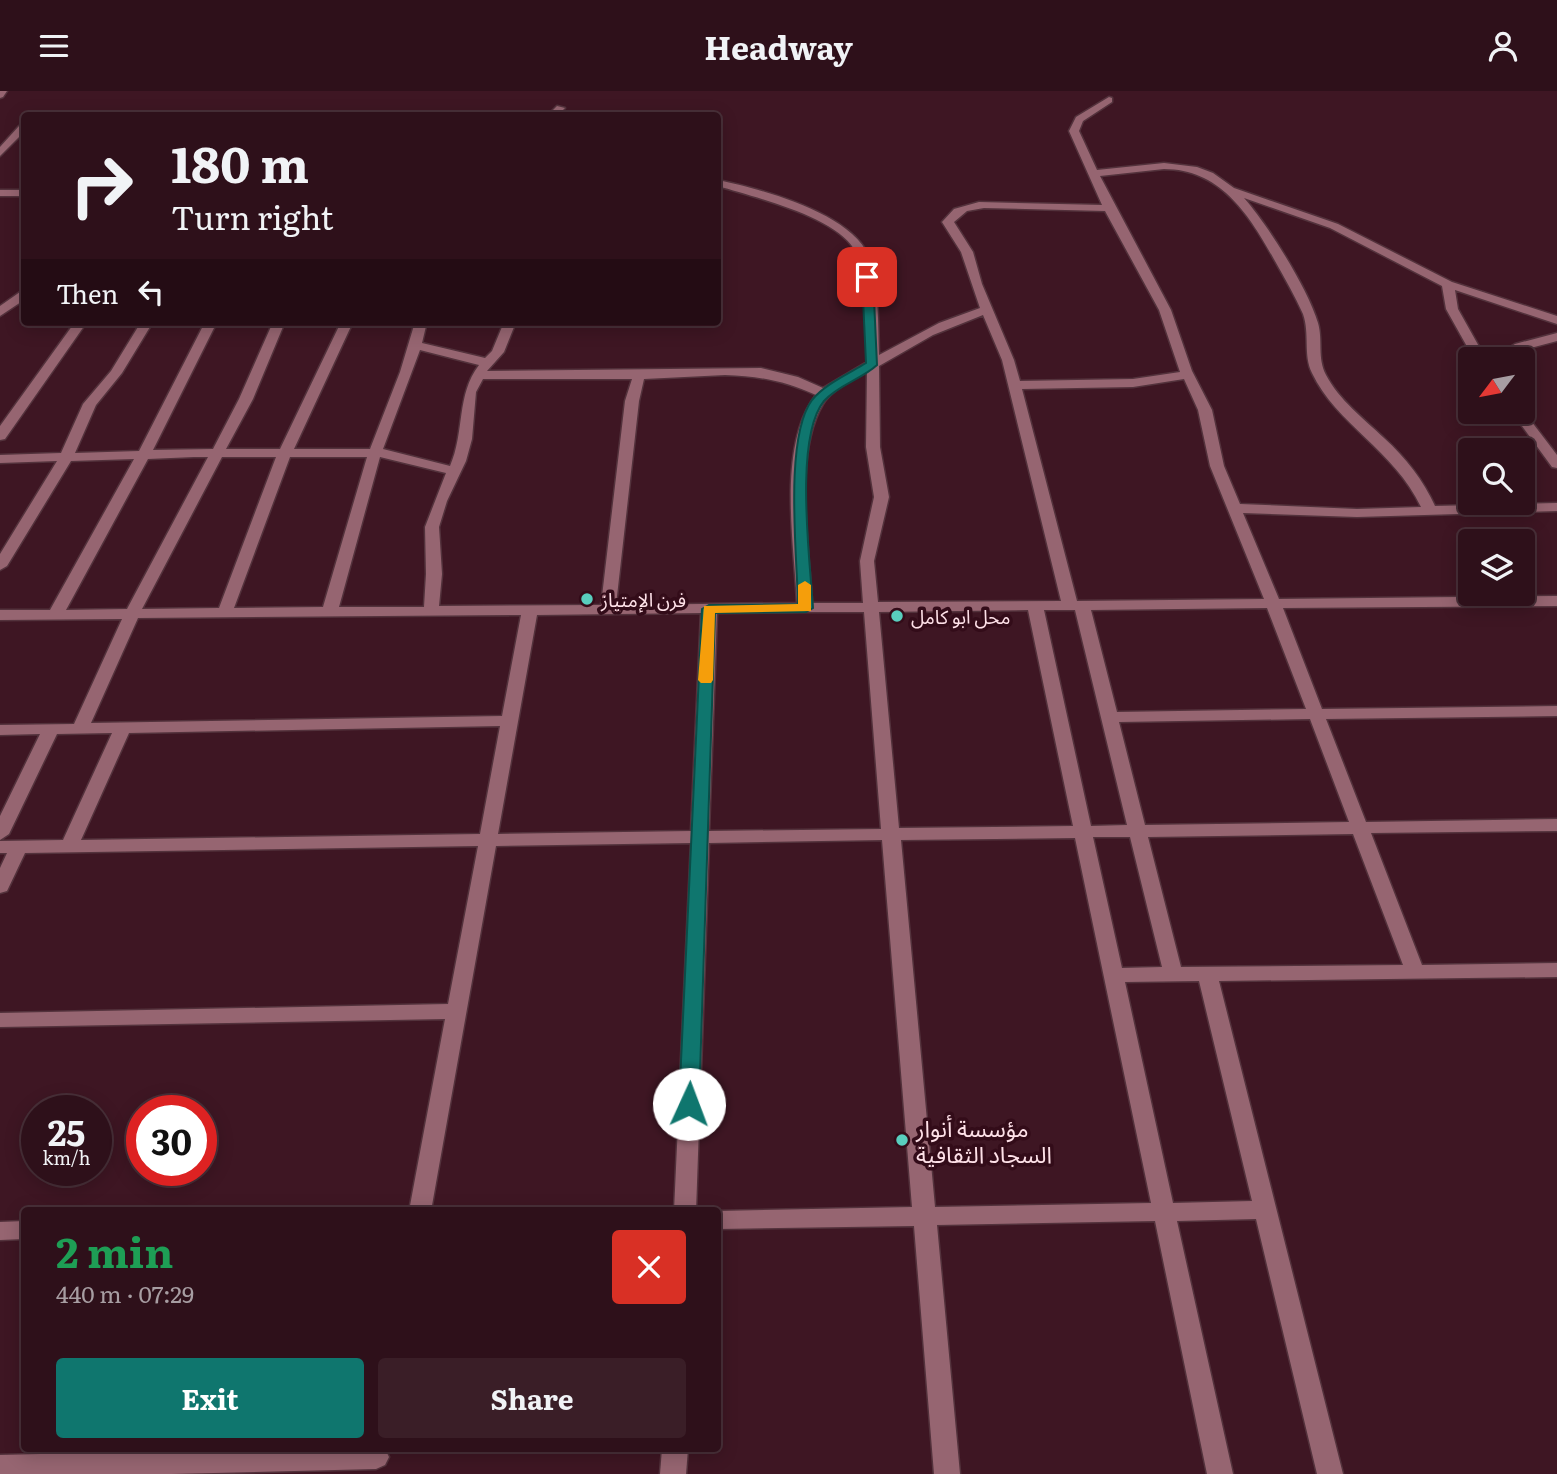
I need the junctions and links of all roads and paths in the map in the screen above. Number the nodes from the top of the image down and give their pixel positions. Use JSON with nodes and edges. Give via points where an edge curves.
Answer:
{"nodes":[{"id":1,"x":1109,"y":100,"type":"dead end"},
{"id":2,"x":21,"y":130,"type":"edge"},
{"id":3,"x":0,"y":153,"type":"edge"},
{"id":4,"x":1094,"y":173,"type":"junction"},
{"id":5,"x":721,"y":184,"type":"edge"},
{"id":6,"x":1231,"y":190,"type":"junction"},
{"id":7,"x":0,"y":193,"type":"edge"},
{"id":8,"x":21,"y":193,"type":"edge"},
{"id":9,"x":1109,"y":208,"type":"junction"},
{"id":10,"x":1448,"y":283,"type":"junction"},
{"id":11,"x":21,"y":297,"type":"edge"},
{"id":12,"x":21,"y":305,"type":"edge"},
{"id":13,"x":3,"y":307,"type":"edge"},
{"id":14,"x":988,"y":309,"type":"junction"},
{"id":15,"x":1557,"y":320,"type":"edge"},
{"id":16,"x":78,"y":326,"type":"edge"},
{"id":17,"x":145,"y":326,"type":"edge"},
{"id":18,"x":209,"y":326,"type":"edge"},
{"id":19,"x":278,"y":326,"type":"edge"},
{"id":20,"x":345,"y":326,"type":"edge"},
{"id":21,"x":420,"y":326,"type":"edge"},
{"id":22,"x":508,"y":326,"type":"edge"},
{"id":23,"x":1557,"y":337,"type":"edge"},
{"id":24,"x":416,"y":345,"type":"junction"},
{"id":25,"x":1473,"y":347,"type":"edge"},
{"id":26,"x":1519,"y":347,"type":"edge"},
{"id":27,"x":871,"y":365,"type":"junction"},
{"id":28,"x":483,"y":369,"type":"junction"},
{"id":29,"x":639,"y":375,"type":"junction"},
{"id":30,"x":1188,"y":375,"type":"junction"},
{"id":31,"x":1015,"y":385,"type":"junction"},
{"id":32,"x":825,"y":394,"type":"junction"},
{"id":33,"x":1527,"y":424,"type":"edge"},
{"id":34,"x":0,"y":436,"type":"edge"},
{"id":35,"x":219,"y":453,"type":"junction"},
{"id":36,"x":287,"y":453,"type":"junction"},
{"id":37,"x":375,"y":453,"type":"junction"},
{"id":38,"x":144,"y":454,"type":"junction"},
{"id":39,"x":67,"y":456,"type":"junction"},
{"id":40,"x":0,"y":459,"type":"edge"},
{"id":41,"x":1557,"y":464,"type":"edge"},
{"id":42,"x":454,"y":471,"type":"junction"},
{"id":43,"x":1557,"y":507,"type":"edge"},
{"id":44,"x":1235,"y":508,"type":"junction"},
{"id":45,"x":1430,"y":510,"type":"junction"},
{"id":46,"x":0,"y":566,"type":"edge"},
{"id":47,"x":1557,"y":601,"type":"edge"},
{"id":48,"x":1273,"y":603,"type":"junction"},
{"id":49,"x":1035,"y":605,"type":"junction"},
{"id":50,"x":1076,"y":605,"type":"junction"},
{"id":51,"x":872,"y":607,"type":"junction"},
{"id":52,"x":806,"y":608,"type":"junction"},
{"id":53,"x":709,"y":609,"type":"junction"},
{"id":54,"x":530,"y":610,"type":"junction"},
{"id":55,"x":608,"y":610,"type":"junction"},
{"id":56,"x":431,"y":611,"type":"junction"},
{"id":57,"x":330,"y":612,"type":"junction"},
{"id":58,"x":225,"y":613,"type":"junction"},
{"id":59,"x":132,"y":614,"type":"junction"},
{"id":60,"x":0,"y":615,"type":"edge"},
{"id":61,"x":55,"y":615,"type":"junction"},
{"id":62,"x":1557,"y":711,"type":"edge"},
{"id":63,"x":1316,"y":715,"type":"junction"},
{"id":64,"x":1110,"y":717,"type":"junction"},
{"id":65,"x":510,"y":721,"type":"junction"},
{"id":66,"x":123,"y":728,"type":"junction"},
{"id":67,"x":51,"y":729,"type":"junction"},
{"id":68,"x":80,"y":729,"type":"junction"},
{"id":69,"x":0,"y":730,"type":"edge"},
{"id":70,"x":1557,"y":825,"type":"edge"},
{"id":71,"x":1360,"y":828,"type":"junction"},
{"id":72,"x":1138,"y":831,"type":"junction"},
{"id":73,"x":1083,"y":832,"type":"junction"},
{"id":74,"x":0,"y":834,"type":"edge"},
{"id":75,"x":892,"y":834,"type":"junction"},
{"id":76,"x":700,"y":837,"type":"junction"},
{"id":77,"x":488,"y":840,"type":"junction"},
{"id":78,"x":69,"y":846,"type":"junction"},
{"id":79,"x":10,"y":847,"type":"edge"},
{"id":80,"x":0,"y":887,"type":"edge"},
{"id":81,"x":1557,"y":970,"type":"edge"},
{"id":82,"x":1415,"y":971,"type":"junction"},
{"id":83,"x":1173,"y":974,"type":"junction"},
{"id":84,"x":1207,"y":974,"type":"junction"},
{"id":85,"x":1114,"y":975,"type":"junction"},
{"id":86,"x":457,"y":1011,"type":"junction"},
{"id":87,"x":0,"y":1020,"type":"edge"},
{"id":88,"x":421,"y":1207,"type":"edge"},
{"id":89,"x":685,"y":1207,"type":"edge"},
{"id":90,"x":1265,"y":1210,"type":"junction"},
{"id":91,"x":1164,"y":1212,"type":"junction"},
{"id":92,"x":924,"y":1216,"type":"junction"},
{"id":93,"x":721,"y":1220,"type":"edge"},
{"id":94,"x":21,"y":1230,"type":"edge"},
{"id":95,"x":0,"y":1231,"type":"edge"},
{"id":96,"x":675,"y":1452,"type":"edge"},
{"id":97,"x":375,"y":1460,"type":"edge"},
{"id":98,"x":0,"y":1467,"type":"edge"},
{"id":99,"x":673,"y":1474,"type":"edge"},
{"id":100,"x":947,"y":1474,"type":"edge"},
{"id":101,"x":1220,"y":1474,"type":"edge"},
{"id":102,"x":1330,"y":1474,"type":"edge"}],
"edges":[{"from":1,"to":4,"type":"street","via":[[1074,124]]},
{"from":2,"to":3,"type":"street"},
{"from":4,"to":6,"type":"street","via":[[1183,167]]},
{"from":4,"to":9,"type":"street"},
{"from":5,"to":27,"type":"street","via":[[793,207],[837,230],[859,248],[865,258],[870,295]]},
{"from":6,"to":10,"type":"street","via":[[1342,230]]},
{"from":6,"to":45,"type":"street","via":[[1259,221],[1305,308],[1313,325],[1312,356],[1324,383],[1400,459]]},
{"from":7,"to":8,"type":"street"},
{"from":9,"to":14,"type":"street","via":[[984,205],[951,216],[950,228],[967,252]]},
{"from":9,"to":30,"type":"street","via":[[1156,290]]},
{"from":10,"to":15,"type":"street"},
{"from":10,"to":25,"type":"street","via":[[1452,309]]},
{"from":11,"to":13,"type":"street"},
{"from":12,"to":13,"type":"street"},
{"from":14,"to":27,"type":"street","via":[[947,322]]},
{"from":14,"to":31,"type":"street"},
{"from":16,"to":34,"type":"street"},
{"from":17,"to":39,"type":"street","via":[[116,373],[90,404]]},
{"from":18,"to":38,"type":"street"},
{"from":19,"to":35,"type":"street"},
{"from":20,"to":36,"type":"street"},
{"from":21,"to":24,"type":"street"},
{"from":22,"to":28,"type":"street","via":[[498,352]]},
{"from":23,"to":26,"type":"street"},
{"from":24,"to":28,"type":"street","via":[[443,350]]},
{"from":24,"to":37,"type":"street"},
{"from":27,"to":32,"type":"street"},
{"from":27,"to":51,"type":"street","via":[[874,456],[882,488],[867,561]]},
{"from":28,"to":29,"type":"street"},
{"from":28,"to":42,"type":"street","via":[[470,392],[465,439]]},
{"from":29,"to":32,"type":"street","via":[[761,372]]},
{"from":29,"to":55,"type":"street"},
{"from":30,"to":31,"type":"street","via":[[1133,383]]},
{"from":30,"to":44,"type":"street","via":[[1205,410],[1217,466]]},
{"from":31,"to":50,"type":"street","via":[[1035,475]]},
{"from":32,"to":52,"type":"street","via":[[811,417],[800,465]]},
{"from":33,"to":41,"type":"street"},
{"from":35,"to":36,"type":"street"},
{"from":35,"to":38,"type":"street"},
{"from":35,"to":59,"type":"street"},
{"from":36,"to":37,"type":"street"},
{"from":36,"to":58,"type":"street","via":[[273,479]]},
{"from":37,"to":42,"type":"street","via":[[411,457]]},
{"from":37,"to":57,"type":"street"},
{"from":38,"to":39,"type":"street"},
{"from":38,"to":61,"type":"street"},
{"from":39,"to":40,"type":"street"},
{"from":39,"to":46,"type":"street"},
{"from":42,"to":56,"type":"street","via":[[432,527],[435,573]]},
{"from":43,"to":45,"type":"street"},
{"from":44,"to":45,"type":"street","via":[[1357,513]]},
{"from":44,"to":48,"type":"street"},
{"from":47,"to":48,"type":"street"},
{"from":48,"to":50,"type":"street"},
{"from":48,"to":63,"type":"street"},
{"from":49,"to":50,"type":"street"},
{"from":49,"to":51,"type":"street"},
{"from":49,"to":73,"type":"street"},
{"from":50,"to":64,"type":"street"},
{"from":51,"to":52,"type":"street"},
{"from":51,"to":75,"type":"street"},
{"from":52,"to":53,"type":"street"},
{"from":53,"to":55,"type":"street"},
{"from":53,"to":76,"type":"street"},
{"from":54,"to":55,"type":"street"},
{"from":54,"to":56,"type":"street"},
{"from":54,"to":65,"type":"street"},
{"from":56,"to":57,"type":"street"},
{"from":57,"to":58,"type":"street"},
{"from":58,"to":59,"type":"street"},
{"from":59,"to":61,"type":"street"},
{"from":59,"to":68,"type":"street"},
{"from":60,"to":61,"type":"street"},
{"from":62,"to":63,"type":"street"},
{"from":63,"to":64,"type":"street"},
{"from":63,"to":71,"type":"street"},
{"from":64,"to":72,"type":"street"},
{"from":65,"to":66,"type":"street"},
{"from":65,"to":77,"type":"street"},
{"from":66,"to":68,"type":"street"},
{"from":66,"to":78,"type":"street"},
{"from":67,"to":68,"type":"street"},
{"from":67,"to":69,"type":"street"},
{"from":67,"to":74,"type":"street"},
{"from":70,"to":71,"type":"street"},
{"from":71,"to":72,"type":"street"},
{"from":71,"to":82,"type":"street"},
{"from":72,"to":73,"type":"street"},
{"from":72,"to":83,"type":"street"},
{"from":73,"to":75,"type":"street"},
{"from":73,"to":85,"type":"street"},
{"from":75,"to":76,"type":"street"},
{"from":75,"to":92,"type":"street"},
{"from":76,"to":77,"type":"street"},
{"from":76,"to":89,"type":"street"},
{"from":77,"to":78,"type":"street"},
{"from":77,"to":86,"type":"street"},
{"from":78,"to":79,"type":"street"},
{"from":79,"to":80,"type":"street"},
{"from":81,"to":82,"type":"street"},
{"from":82,"to":84,"type":"street"},
{"from":83,"to":84,"type":"street"},
{"from":83,"to":85,"type":"street"},
{"from":84,"to":90,"type":"street"},
{"from":85,"to":91,"type":"street"},
{"from":86,"to":87,"type":"street"},
{"from":86,"to":88,"type":"street"},
{"from":90,"to":91,"type":"street"},
{"from":90,"to":102,"type":"street"},
{"from":91,"to":92,"type":"street"},
{"from":91,"to":101,"type":"street"},
{"from":92,"to":93,"type":"street"},
{"from":92,"to":100,"type":"street"},
{"from":94,"to":95,"type":"street"},
{"from":96,"to":99,"type":"street"},
{"from":97,"to":98,"type":"street"}]}
